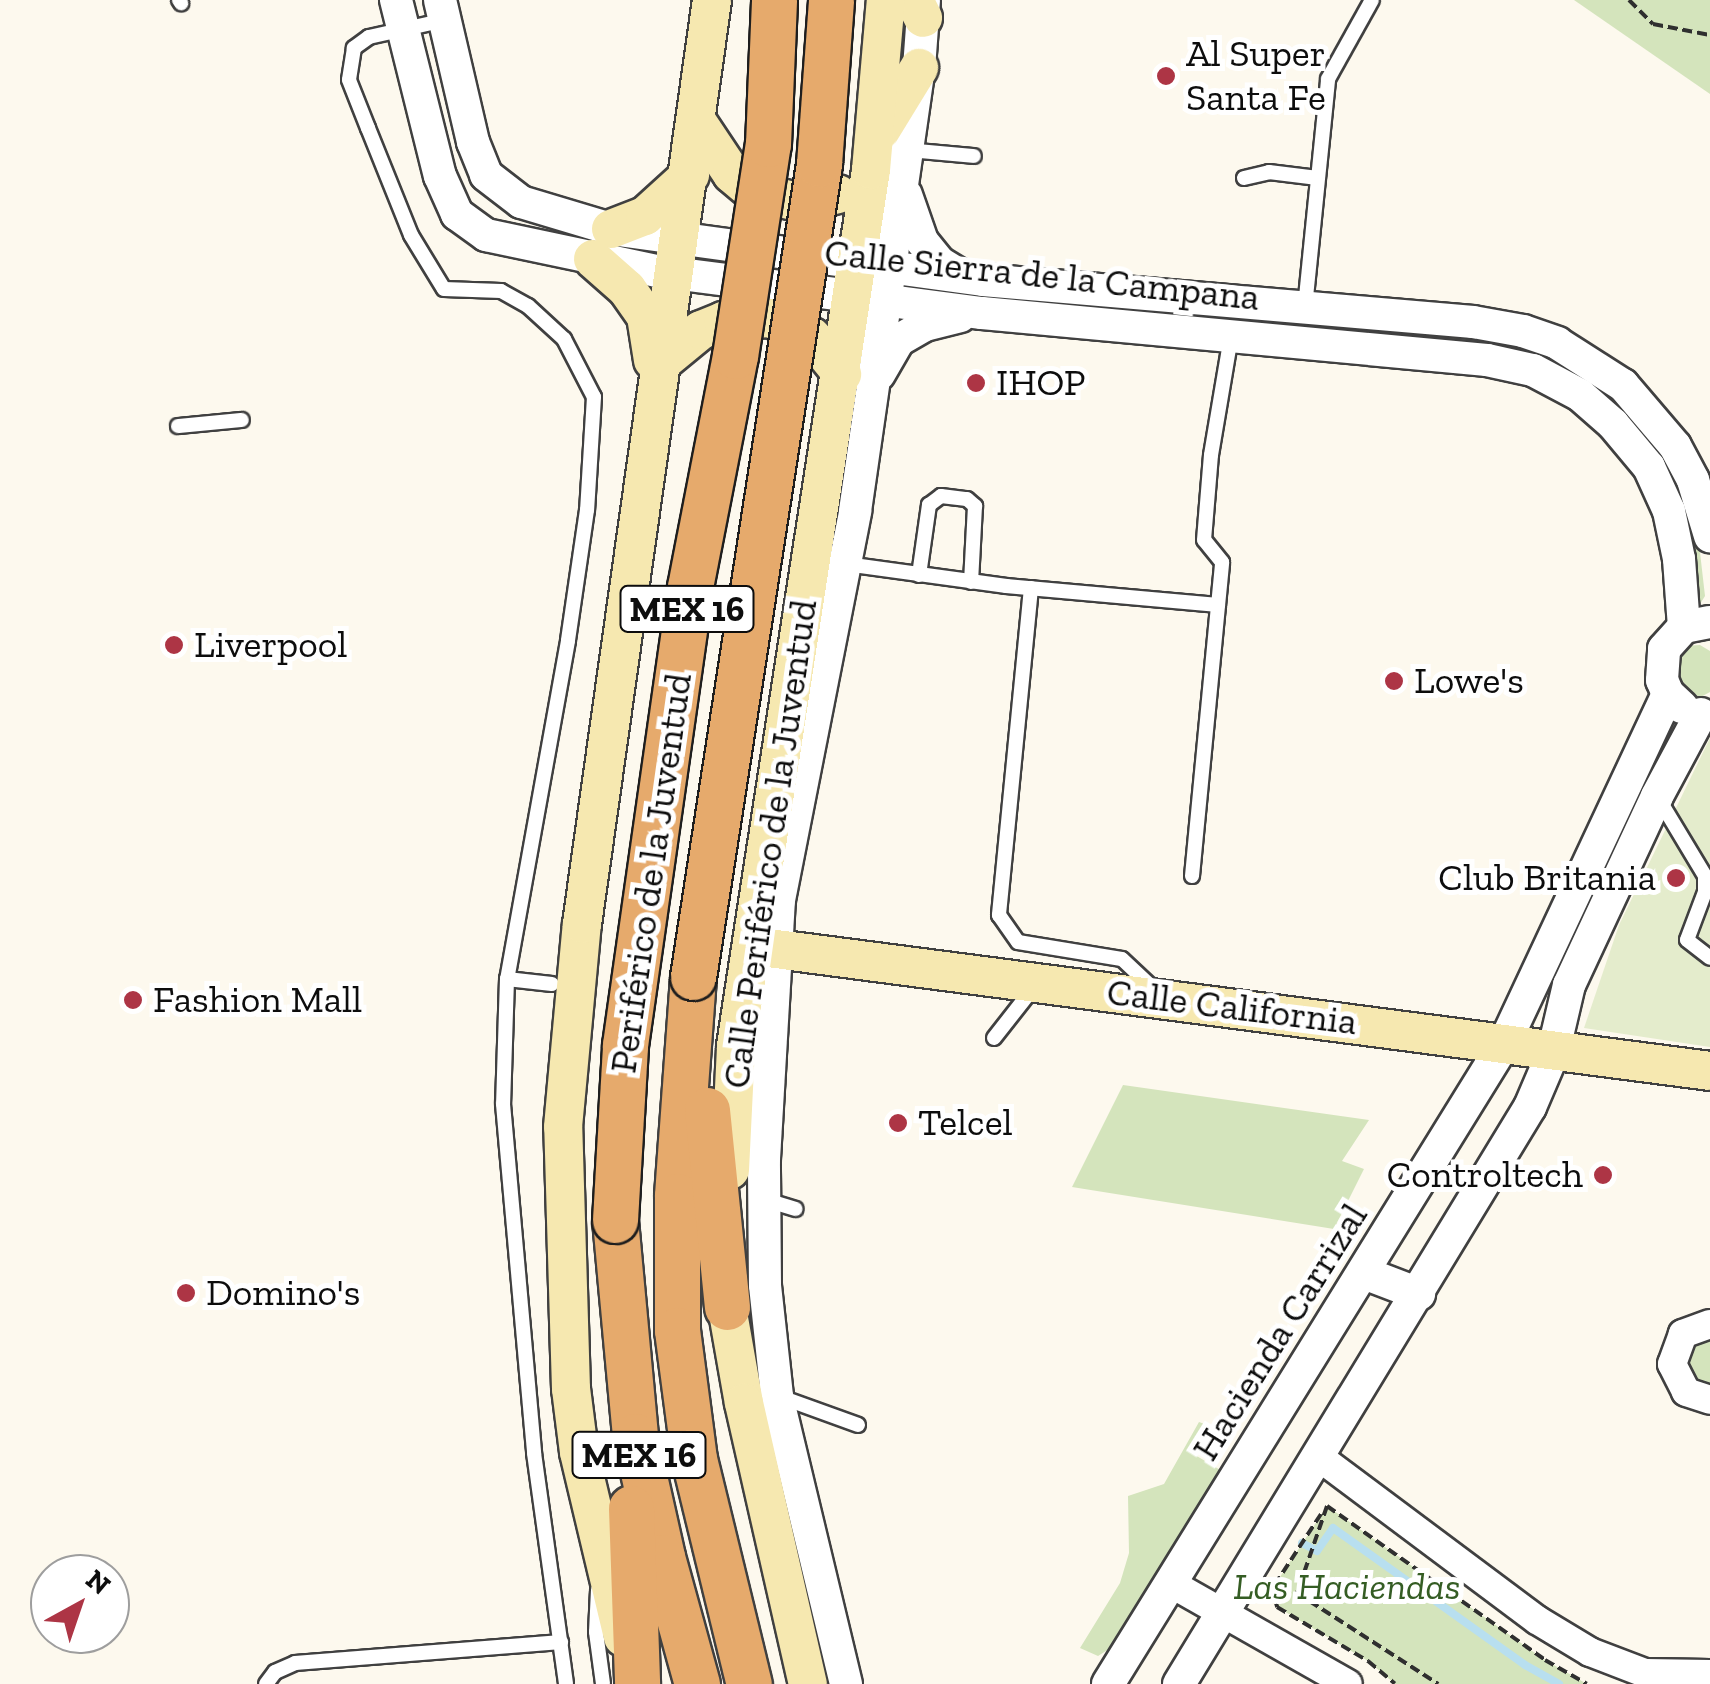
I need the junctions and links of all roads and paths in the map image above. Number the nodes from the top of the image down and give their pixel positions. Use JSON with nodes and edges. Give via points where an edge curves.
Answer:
{"nodes":[{"id":1,"x":712,"y":0,"type":"edge"},
{"id":2,"x":774,"y":0,"type":"edge"},
{"id":3,"x":831,"y":0,"type":"edge"},
{"id":4,"x":886,"y":0,"type":"edge"},
{"id":5,"x":1372,"y":0,"type":"edge"},
{"id":6,"x":1629,"y":0,"type":"edge"},
{"id":7,"x":920,"y":6,"type":"edge"},
{"id":8,"x":442,"y":10,"type":"edge"},
{"id":9,"x":400,"y":14,"type":"edge"},
{"id":10,"x":1710,"y":35,"type":"edge"},
{"id":11,"x":920,"y":68,"type":"joint"},
{"id":12,"x":698,"y":123,"type":"junction"},
{"id":13,"x":974,"y":156,"type":"dead end"},
{"id":14,"x":889,"y":161,"type":"junction"},
{"id":15,"x":690,"y":175,"type":"junction"},
{"id":16,"x":1244,"y":178,"type":"dead end"},
{"id":17,"x":1318,"y":178,"type":"junction"},
{"id":18,"x":602,"y":244,"type":"junction"},
{"id":19,"x":678,"y":256,"type":"junction"},
{"id":20,"x":964,"y":278,"type":"junction"},
{"id":21,"x":871,"y":282,"type":"junction"},
{"id":22,"x":1082,"y":288,"type":"junction"},
{"id":23,"x":1305,"y":308,"type":"junction"},
{"id":24,"x":982,"y":313,"type":"junction"},
{"id":25,"x":1411,"y":317,"type":"junction"},
{"id":26,"x":1080,"y":322,"type":"junction"},
{"id":27,"x":1231,"y":336,"type":"junction"},
{"id":28,"x":1302,"y":342,"type":"junction"},
{"id":29,"x":1412,"y":352,"type":"junction"},
{"id":30,"x":662,"y":362,"type":"junction"},
{"id":31,"x":858,"y":378,"type":"junction"},
{"id":32,"x":656,"y":405,"type":"junction"},
{"id":33,"x":242,"y":420,"type":"dead end"},
{"id":34,"x":178,"y":426,"type":"dead end"},
{"id":35,"x":639,"y":521,"type":"junction"},
{"id":36,"x":1710,"y":536,"type":"edge"},
{"id":37,"x":846,"y":564,"type":"junction"},
{"id":38,"x":919,"y":575,"type":"junction"},
{"id":39,"x":971,"y":582,"type":"junction"},
{"id":40,"x":1031,"y":588,"type":"junction"},
{"id":41,"x":1218,"y":604,"type":"junction"},
{"id":42,"x":1697,"y":624,"type":"edge"},
{"id":43,"x":1668,"y":694,"type":"junction"},
{"id":44,"x":1705,"y":714,"type":"edge"},
{"id":45,"x":1657,"y":796,"type":"junction"},
{"id":46,"x":1192,"y":876,"type":"dead end"},
{"id":47,"x":1708,"y":893,"type":"edge"},
{"id":48,"x":764,"y":948,"type":"junction"},
{"id":49,"x":1710,"y":958,"type":"edge"},
{"id":50,"x":507,"y":979,"type":"junction"},
{"id":51,"x":1038,"y":982,"type":"junction"},
{"id":52,"x":552,"y":984,"type":"junction"},
{"id":53,"x":692,"y":985,"type":"junction"},
{"id":54,"x":1160,"y":998,"type":"junction"},
{"id":55,"x":994,"y":1038,"type":"dead end"},
{"id":56,"x":1505,"y":1042,"type":"junction"},
{"id":57,"x":1553,"y":1053,"type":"junction"},
{"id":58,"x":1710,"y":1070,"type":"edge"},
{"id":59,"x":762,"y":1199,"type":"junction"},
{"id":60,"x":796,"y":1209,"type":"dead end"},
{"id":61,"x":1364,"y":1273,"type":"junction"},
{"id":62,"x":1419,"y":1294,"type":"junction"},
{"id":63,"x":727,"y":1307,"type":"junction"},
{"id":64,"x":1710,"y":1324,"type":"edge"},
{"id":65,"x":569,"y":1350,"type":"junction"},
{"id":66,"x":778,"y":1396,"type":"junction"},
{"id":67,"x":1710,"y":1400,"type":"edge"},
{"id":68,"x":858,"y":1425,"type":"dead end"},
{"id":69,"x":635,"y":1436,"type":"junction"},
{"id":70,"x":1319,"y":1456,"type":"junction"},
{"id":71,"x":1327,"y":1506,"type":"junction"},
{"id":72,"x":600,"y":1544,"type":"junction"},
{"id":73,"x":1172,"y":1584,"type":"junction"},
{"id":74,"x":1223,"y":1612,"type":"junction"},
{"id":75,"x":561,"y":1642,"type":"junction"},
{"id":76,"x":1710,"y":1674,"type":"edge"},
{"id":77,"x":1330,"y":1679,"type":"edge"},
{"id":78,"x":266,"y":1684,"type":"edge"},
{"id":79,"x":566,"y":1684,"type":"edge"},
{"id":80,"x":604,"y":1684,"type":"edge"},
{"id":81,"x":636,"y":1684,"type":"edge"},
{"id":82,"x":697,"y":1684,"type":"edge"},
{"id":83,"x":749,"y":1684,"type":"edge"},
{"id":84,"x":808,"y":1684,"type":"edge"},
{"id":85,"x":846,"y":1684,"type":"edge"},
{"id":86,"x":1108,"y":1684,"type":"edge"},
{"id":87,"x":1179,"y":1684,"type":"edge"},
{"id":88,"x":1395,"y":1684,"type":"edge"},
{"id":89,"x":1438,"y":1684,"type":"edge"},
{"id":90,"x":1587,"y":1684,"type":"edge"}],
"edges":[{"from":1,"to":12,"type":"main road"},
{"from":2,"to":69,"type":"highway","name":"Periférico de la Juventud","number":"MEX 16","bridge":true,"via":[[768,144],[684,625],[626,1045],[615,1220]]},
{"from":3,"to":53,"type":"highway","name":"Periférico de la Juventud","number":"MEX 16","bridge":true,"via":[[819,164]]},
{"from":4,"to":14,"type":"main road","name":"Calle Periférico de la Juventud"},
{"from":5,"to":17,"type":"lane","via":[[1328,79]]},
{"from":6,"to":10,"type":"path","via":[[1652,24]]},
{"from":7,"to":11,"type":"street"},
{"from":8,"to":9,"type":"lane"},
{"from":8,"to":18,"type":"street","name":"Calle Sierra de la Campana","via":[[486,175],[521,202]]},
{"from":9,"to":18,"type":"street","name":"Calle Sierra de la Campana","via":[[440,176],[457,214],[486,236]]},
{"from":9,"to":50,"type":"lane","via":[[354,48],[350,80],[411,236],[444,288],[501,291],[528,306],[564,339],[594,397],[588,510]]},
{"from":11,"to":14,"type":"main road"},
{"from":12,"to":14,"type":"main road","via":[[732,174],[776,200],[828,199]]},
{"from":12,"to":15,"type":"main road"},
{"from":13,"to":14,"type":"lane"},
{"from":14,"to":20,"type":"street","via":[[922,241]]},
{"from":14,"to":21,"type":"main road","name":"Calle Periférico de la Juventud"},
{"from":15,"to":18,"type":"main road"},
{"from":15,"to":19,"type":"main road"},
{"from":16,"to":17,"type":"lane","via":[[1269,172]]},
{"from":17,"to":23,"type":"lane"},
{"from":18,"to":19,"type":"street","name":"Calle Sierra de la Campana"},
{"from":18,"to":32,"type":"main road","via":[[646,316]]},
{"from":19,"to":21,"type":"street","name":"Calle Sierra de la Campana"},
{"from":19,"to":30,"type":"main road"},
{"from":20,"to":21,"type":"street","name":"Calle Sierra de la Campana"},
{"from":20,"to":22,"type":"street","name":"Calle Sierra de la Campana"},
{"from":21,"to":24,"type":"street","name":"Calle Sierra de la Campana"},
{"from":21,"to":31,"type":"main road","name":"Calle Periférico de la Juventud"},
{"from":22,"to":23,"type":"street","name":"Calle Sierra de la Campana"},
{"from":22,"to":26,"type":"street"},
{"from":23,"to":25,"type":"street","name":"Calle Sierra de la Campana"},
{"from":23,"to":28,"type":"lane"},
{"from":24,"to":26,"type":"street","name":"Calle Sierra de la Campana"},
{"from":24,"to":31,"type":"street","via":[[945,317],[899,340]]},
{"from":25,"to":29,"type":"street"},
{"from":25,"to":36,"type":"street","name":"Calle Sierra de la Campana","via":[[1523,331],[1557,343],[1622,385],[1675,446]]},
{"from":26,"to":27,"type":"street","name":"Calle Sierra de la Campana"},
{"from":27,"to":28,"type":"street","name":"Calle Sierra de la Campana"},
{"from":27,"to":41,"type":"lane","via":[[1210,455],[1204,540],[1222,562]]},
{"from":28,"to":29,"type":"street","name":"Calle Sierra de la Campana"},
{"from":29,"to":42,"type":"street","name":"Calle Sierra de la Campana","via":[[1533,370],[1580,394],[1614,424],[1649,467],[1669,512]]},
{"from":30,"to":31,"type":"main road","via":[[723,321],[770,318],[812,337]]},
{"from":30,"to":32,"type":"main road"},
{"from":31,"to":37,"type":"street"},
{"from":31,"to":48,"type":"main road","name":"Calle Periférico de la Juventud"},
{"from":32,"to":35,"type":"main road"},
{"from":33,"to":34,"type":"lane"},
{"from":35,"to":52,"type":"main road","via":[[610,590]]},
{"from":35,"to":65,"type":"main road","via":[[568,1068],[563,1146]]},
{"from":37,"to":38,"type":"lane"},
{"from":37,"to":48,"type":"street"},
{"from":38,"to":39,"type":"lane"},
{"from":38,"to":39,"type":"lane","via":[[928,505],[941,496],[967,499],[975,506]]},
{"from":39,"to":40,"type":"lane"},
{"from":40,"to":41,"type":"lane"},
{"from":40,"to":54,"type":"lane","via":[[999,916],[1010,936],[1028,946],[1122,959]]},
{"from":41,"to":46,"type":"lane"},
{"from":42,"to":43,"type":"street","via":[[1664,649],[1660,664]]},
{"from":43,"to":44,"type":"street"},
{"from":43,"to":56,"type":"street","name":"Hacienda Carrizal"},
{"from":44,"to":45,"type":"street"},
{"from":45,"to":47,"type":"lane","via":[[1702,866]]},
{"from":45,"to":57,"type":"street","via":[[1569,985]]},
{"from":47,"to":49,"type":"lane","via":[[1687,940]]},
{"from":48,"to":51,"type":"main road","name":"Calle California"},
{"from":48,"to":59,"type":"street","via":[[770,1159]]},
{"from":48,"to":63,"type":"main road","name":"Calle Periférico de la Juventud","via":[[736,1046]]},
{"from":50,"to":52,"type":"lane"},
{"from":50,"to":75,"type":"lane","via":[[503,1104],[516,1274]]},
{"from":51,"to":54,"type":"main road","name":"Calle California"},
{"from":51,"to":55,"type":"lane"},
{"from":52,"to":65,"type":"main road","via":[[543,1208],[546,1268]]},
{"from":53,"to":63,"type":"highway"},
{"from":53,"to":83,"type":"highway","name":"Periférico de la Juventud","number":"MEX 16","via":[[677,1196],[677,1330],[694,1459]]},
{"from":54,"to":56,"type":"main road","name":"Calle California"},
{"from":56,"to":57,"type":"main road","name":"Calle California"},
{"from":56,"to":61,"type":"street","name":"Hacienda Carrizal"},
{"from":57,"to":58,"type":"main road","name":"Calle California"},
{"from":57,"to":62,"type":"street","via":[[1530,1108]]},
{"from":59,"to":60,"type":"lane"},
{"from":59,"to":66,"type":"street"},
{"from":61,"to":62,"type":"street"},
{"from":61,"to":73,"type":"street","name":"Hacienda Carrizal"},
{"from":62,"to":70,"type":"street"},
{"from":63,"to":84,"type":"main road","name":"Calle Periférico de la Juventud"},
{"from":64,"to":67,"type":"street","via":[[1683,1334],[1672,1364],[1686,1392]]},
{"from":65,"to":72,"type":"main road","via":[[579,1452]]},
{"from":66,"to":68,"type":"lane"},
{"from":66,"to":85,"type":"street"},
{"from":69,"to":81,"type":"highway"},
{"from":69,"to":82,"type":"highway","name":"Periférico de la Juventud","number":"MEX 16"},
{"from":70,"to":74,"type":"street"},
{"from":70,"to":76,"type":"street","via":[[1522,1610],[1590,1652],[1645,1673]]},
{"from":71,"to":88,"type":"path","via":[[1272,1589],[1277,1607]]},
{"from":71,"to":89,"type":"path","via":[[1298,1593]]},
{"from":71,"to":90,"type":"path"},
{"from":72,"to":80,"type":"lane","via":[[596,1632]]},
{"from":72,"to":81,"type":"main road"},
{"from":73,"to":74,"type":"street"},
{"from":73,"to":86,"type":"street","name":"Hacienda Carrizal"},
{"from":74,"to":77,"type":"street"},
{"from":74,"to":87,"type":"street"},
{"from":75,"to":78,"type":"lane","via":[[295,1664]]},
{"from":75,"to":79,"type":"lane"}]}
